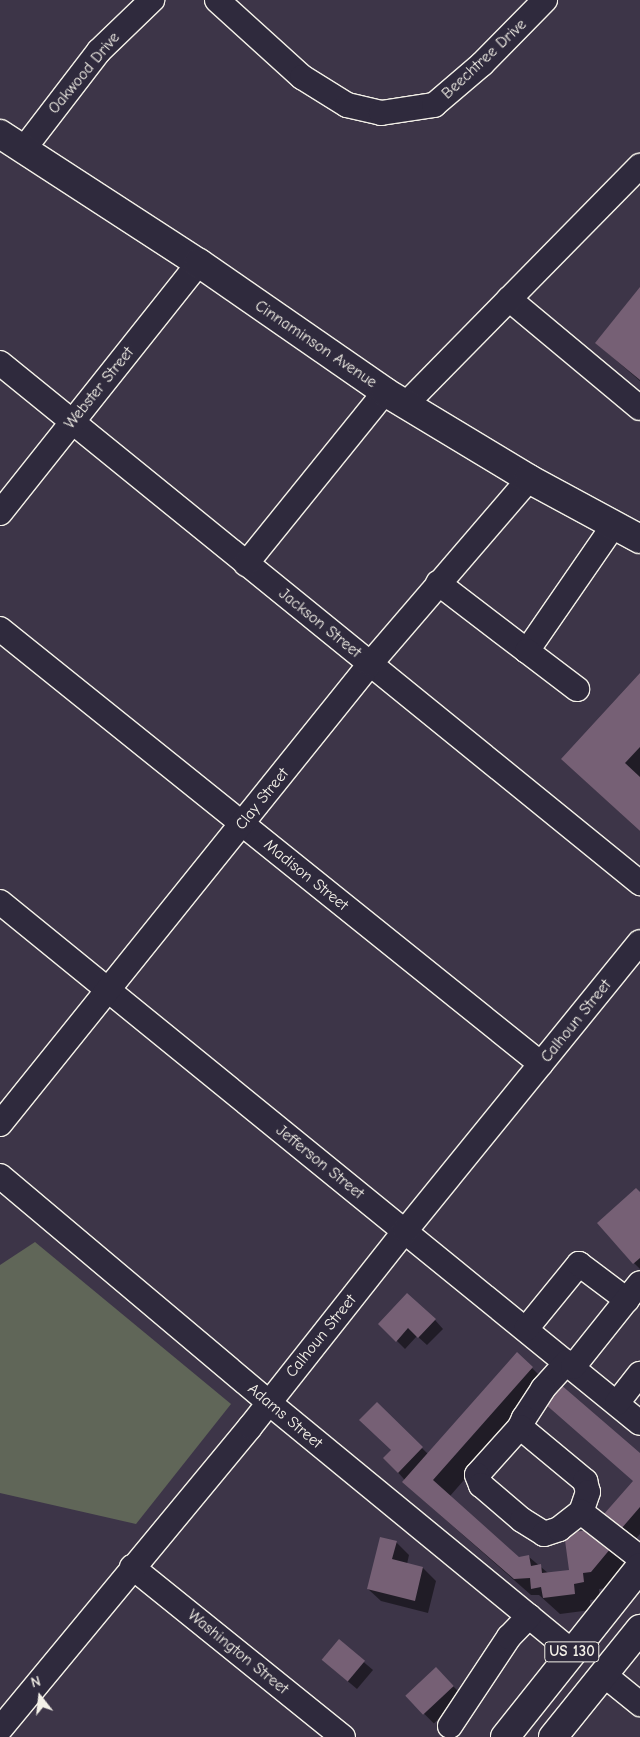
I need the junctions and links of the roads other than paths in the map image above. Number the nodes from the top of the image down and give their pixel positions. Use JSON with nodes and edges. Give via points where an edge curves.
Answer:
{"nodes":[{"id":1,"x":152,"y":0,"type":"edge"},
{"id":2,"x":217,"y":0,"type":"edge"},
{"id":3,"x":545,"y":0,"type":"edge"},
{"id":4,"x":0,"y":134,"type":"edge"},
{"id":5,"x":22,"y":150,"type":"junction"},
{"id":6,"x":640,"y":166,"type":"edge"},
{"id":7,"x":198,"y":263,"type":"junction"},
{"id":8,"x":509,"y":299,"type":"junction"},
{"id":9,"x":0,"y":363,"type":"edge"},
{"id":10,"x":396,"y":398,"type":"junction"},
{"id":11,"x":640,"y":408,"type":"edge"},
{"id":12,"x":72,"y":422,"type":"junction"},
{"id":13,"x":529,"y":479,"type":"junction"},
{"id":14,"x":0,"y":513,"type":"edge"},
{"id":15,"x":614,"y":525,"type":"junction"},
{"id":16,"x":640,"y":539,"type":"edge"},
{"id":17,"x":246,"y":564,"type":"junction"},
{"id":18,"x":438,"y":583,"type":"junction"},
{"id":19,"x":0,"y":629,"type":"edge"},
{"id":20,"x":527,"y":651,"type":"junction"},
{"id":21,"x":370,"y":664,"type":"junction"},
{"id":22,"x":577,"y":689,"type":"dead end"},
{"id":23,"x":242,"y":824,"type":"junction"},
{"id":24,"x":640,"y":884,"type":"edge"},
{"id":25,"x":0,"y":902,"type":"edge"},
{"id":26,"x":640,"y":942,"type":"edge"},
{"id":27,"x":108,"y":990,"type":"junction"},
{"id":28,"x":541,"y":1064,"type":"junction"},
{"id":29,"x":0,"y":1124,"type":"edge"},
{"id":30,"x":0,"y":1176,"type":"edge"},
{"id":31,"x":405,"y":1231,"type":"junction"},
{"id":32,"x":634,"y":1292,"type":"edge"},
{"id":33,"x":526,"y":1329,"type":"junction"},
{"id":34,"x":570,"y":1365,"type":"junction"},
{"id":35,"x":640,"y":1374,"type":"edge"},
{"id":36,"x":268,"y":1402,"type":"junction"},
{"id":37,"x":617,"y":1403,"type":"junction"},
{"id":38,"x":640,"y":1423,"type":"edge"},
{"id":39,"x":520,"y":1427,"type":"junction"},
{"id":40,"x":581,"y":1512,"type":"junction"},
{"id":41,"x":640,"y":1558,"type":"edge"},
{"id":42,"x":132,"y":1567,"type":"junction"},
{"id":43,"x":640,"y":1567,"type":"edge"},
{"id":44,"x":529,"y":1616,"type":"junction"},
{"id":45,"x":640,"y":1629,"type":"edge"},
{"id":46,"x":572,"y":1652,"type":"junction"},
{"id":47,"x":603,"y":1674,"type":"junction"},
{"id":48,"x":640,"y":1704,"type":"edge"},
{"id":49,"x":450,"y":1726,"type":"dead end"},
{"id":50,"x":5,"y":1730,"type":"edge"},
{"id":51,"x":343,"y":1737,"type":"edge"},
{"id":52,"x":505,"y":1737,"type":"edge"},
{"id":53,"x":553,"y":1737,"type":"edge"}],
"edges":[{"from":1,"to":5,"type":"street","name":"Oakwood Drive","via":[[99,50]]},
{"from":2,"to":3,"type":"street","name":"Beechtree Drive","via":[[302,77],[348,105],[381,113],[434,105],[482,64]]},
{"from":4,"to":5,"type":"main road","name":"Cinnaminson Avenue"},
{"from":5,"to":7,"type":"main road","name":"Cinnaminson Avenue"},
{"from":6,"to":8,"type":"street"},
{"from":7,"to":10,"type":"main road","name":"Cinnaminson Avenue"},
{"from":7,"to":12,"type":"street","name":"Webster Street"},
{"from":8,"to":10,"type":"street"},
{"from":8,"to":11,"type":"street"},
{"from":9,"to":12,"type":"street","name":"Jackson Street"},
{"from":10,"to":13,"type":"main road","name":"Cinnaminson Avenue"},
{"from":10,"to":17,"type":"street"},
{"from":12,"to":14,"type":"street","name":"Webster Street"},
{"from":12,"to":17,"type":"street","name":"Jackson Street"},
{"from":13,"to":15,"type":"main road","name":"Cinnaminson Avenue"},
{"from":13,"to":18,"type":"street","name":"Clay Street"},
{"from":15,"to":16,"type":"main road","name":"Cinnaminson Avenue"},
{"from":15,"to":20,"type":"street"},
{"from":17,"to":21,"type":"street","name":"Jackson Street"},
{"from":18,"to":20,"type":"street"},
{"from":18,"to":21,"type":"street","name":"Clay Street"},
{"from":19,"to":23,"type":"street","name":"Madison Street"},
{"from":20,"to":22,"type":"street"},
{"from":21,"to":23,"type":"street","name":"Clay Street"},
{"from":21,"to":24,"type":"street","name":"Jackson Street"},
{"from":23,"to":27,"type":"street","name":"Clay Street"},
{"from":23,"to":28,"type":"street","name":"Madison Street"},
{"from":25,"to":27,"type":"street","name":"Jefferson Street"},
{"from":26,"to":28,"type":"street","name":"Calhoun Street"},
{"from":27,"to":29,"type":"street","name":"Clay Street"},
{"from":27,"to":31,"type":"street","name":"Jefferson Street"},
{"from":28,"to":31,"type":"street","name":"Calhoun Street"},
{"from":30,"to":36,"type":"street","name":"Adams Street"},
{"from":31,"to":33,"type":"street","name":"Jefferson Street"},
{"from":31,"to":36,"type":"street","name":"Calhoun Street"},
{"from":32,"to":33,"type":"street","via":[[579,1264]]},
{"from":32,"to":34,"type":"street"},
{"from":33,"to":34,"type":"street","name":"Jefferson Street"},
{"from":34,"to":37,"type":"street","name":"Jefferson Street"},
{"from":34,"to":39,"type":"street","via":[[543,1389]]},
{"from":35,"to":37,"type":"street"},
{"from":36,"to":42,"type":"street","name":"Calhoun Street"},
{"from":36,"to":44,"type":"street","name":"Adams Street"},
{"from":37,"to":38,"type":"street","name":"Jefferson Street"},
{"from":39,"to":40,"type":"street","via":[[585,1481],[588,1492]]},
{"from":39,"to":40,"type":"street","via":[[477,1475],[481,1485],[544,1534],[559,1529]]},
{"from":40,"to":41,"type":"street"},
{"from":42,"to":50,"type":"street","name":"Calhoun Street"},
{"from":42,"to":51,"type":"street","name":"Washington Street"},
{"from":43,"to":46,"type":"main road","number":"US 130"},
{"from":44,"to":46,"type":"street","name":"Adams Street"},
{"from":44,"to":49,"type":"street","via":[[509,1637]]},
{"from":45,"to":47,"type":"main road","number":"US 130"},
{"from":46,"to":52,"type":"main road","number":"US 130"},
{"from":47,"to":48,"type":"street"},
{"from":47,"to":53,"type":"main road","number":"US 130"}]}
